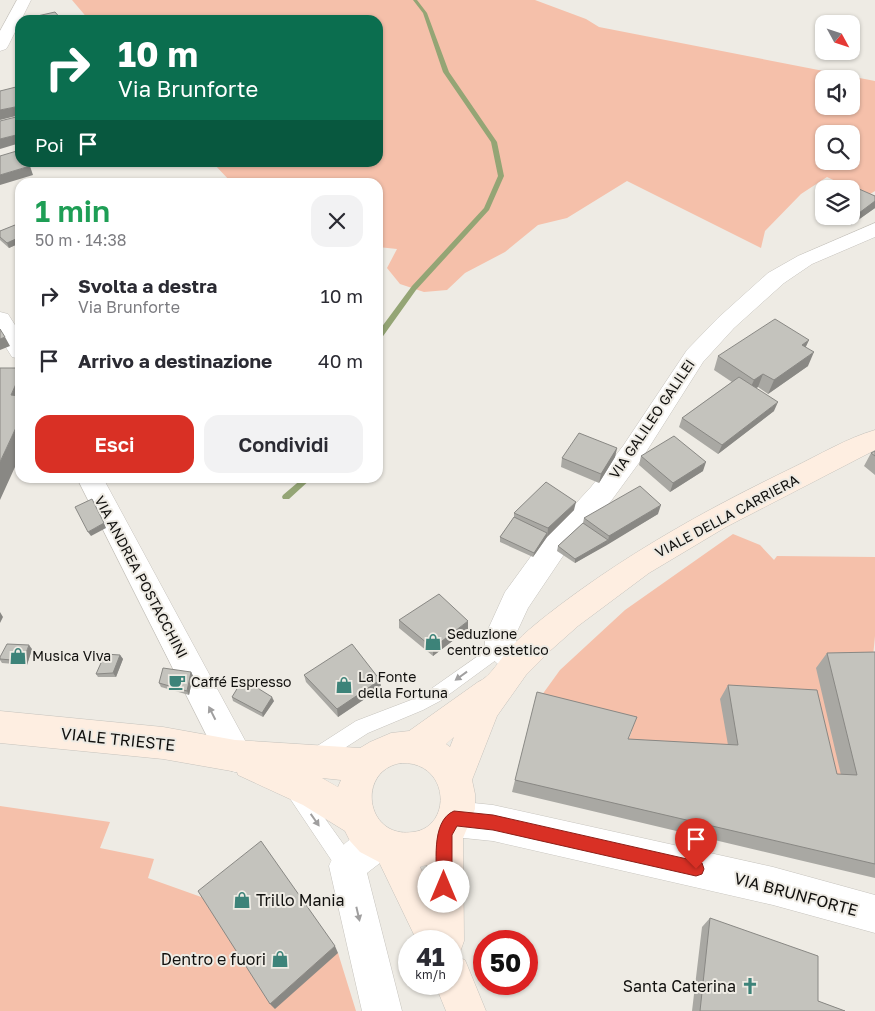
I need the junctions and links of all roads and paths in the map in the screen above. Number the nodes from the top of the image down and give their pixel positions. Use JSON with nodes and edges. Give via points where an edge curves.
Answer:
{"nodes":[{"id":1,"x":24,"y":0,"type":"edge"},
{"id":2,"x":16,"y":15,"type":"edge"},
{"id":3,"x":15,"y":17,"type":"edge"},
{"id":4,"x":0,"y":46,"type":"edge"},
{"id":5,"x":875,"y":228,"type":"edge"},
{"id":6,"x":0,"y":319,"type":"edge"},
{"id":7,"x":15,"y":342,"type":"edge"},
{"id":8,"x":875,"y":439,"type":"edge"},
{"id":9,"x":93,"y":483,"type":"edge"},
{"id":10,"x":505,"y":664,"type":"junction"},
{"id":11,"x":0,"y":727,"type":"edge"},
{"id":12,"x":413,"y":748,"type":"junction"},
{"id":13,"x":235,"y":756,"type":"junction"},
{"id":14,"x":367,"y":765,"type":"junction"},
{"id":15,"x":297,"y":771,"type":"junction"},
{"id":16,"x":454,"y":779,"type":"junction"},
{"id":17,"x":449,"y":826,"type":"junction"},
{"id":18,"x":375,"y":837,"type":"junction"},
{"id":19,"x":347,"y":866,"type":"junction"},
{"id":20,"x":875,"y":914,"type":"edge"},
{"id":21,"x":430,"y":930,"type":"edge"},
{"id":22,"x":444,"y":930,"type":"edge"},
{"id":23,"x":460,"y":995,"type":"edge"},
{"id":24,"x":382,"y":1011,"type":"edge"},
{"id":25,"x":466,"y":1011,"type":"edge"}],
"edges":[{"from":1,"to":2,"type":"street"},
{"from":3,"to":4,"type":"street"},
{"from":5,"to":10,"type":"street","name":"VIA GALILEO GALILEI","via":[[805,260],[776,278],[695,356],[632,453],[601,494],[555,545],[516,601],[500,636]]},
{"from":6,"to":7,"type":"street"},
{"from":8,"to":10,"type":"main road","name":"VIALE DELLA CARRIERA","via":[[702,526],[650,557],[598,591]]},
{"from":13,"to":9,"type":"street","name":"VIA ANDREA POSTACCHINI","one_way":true},
{"from":10,"to":12,"type":"main road","name":"VIALE DELLA CARRIERA"},
{"from":10,"to":15,"type":"lane","one_way":true,"via":[[362,727]]},
{"from":10,"to":16,"type":"main road","name":"VIALE DELLA CARRIERA"},
{"from":11,"to":13,"type":"main road","name":"VIALE TRIESTE","via":[[163,743]]},
{"from":12,"to":14,"type":"main road","via":[[396,748],[380,754]]},
{"from":12,"to":16,"type":"main road","via":[[438,757]]},
{"from":13,"to":15,"type":"main road","name":"VIALE TRIESTE"},
{"from":14,"to":15,"type":"main road","name":"VIALE TRIESTE"},
{"from":14,"to":18,"type":"main road","via":[[359,776],[353,804]]},
{"from":15,"to":18,"type":"main road","name":"VIALE TRIESTE","via":[[315,793]]},
{"from":15,"to":19,"type":"lane","one_way":true},
{"from":16,"to":17,"type":"main road","via":[[458,806]]},
{"from":17,"to":18,"type":"main road","via":[[421,849],[406,851]]},
{"from":17,"to":20,"type":"street","name":"VIA BRUNFORTE","via":[[493,822],[773,886]]},
{"from":17,"to":22,"type":"main road"},
{"from":18,"to":19,"type":"street"},
{"from":18,"to":21,"type":"main road"},
{"from":19,"to":24,"type":"street","one_way":true},
{"from":23,"to":25,"type":"main road"}]}
